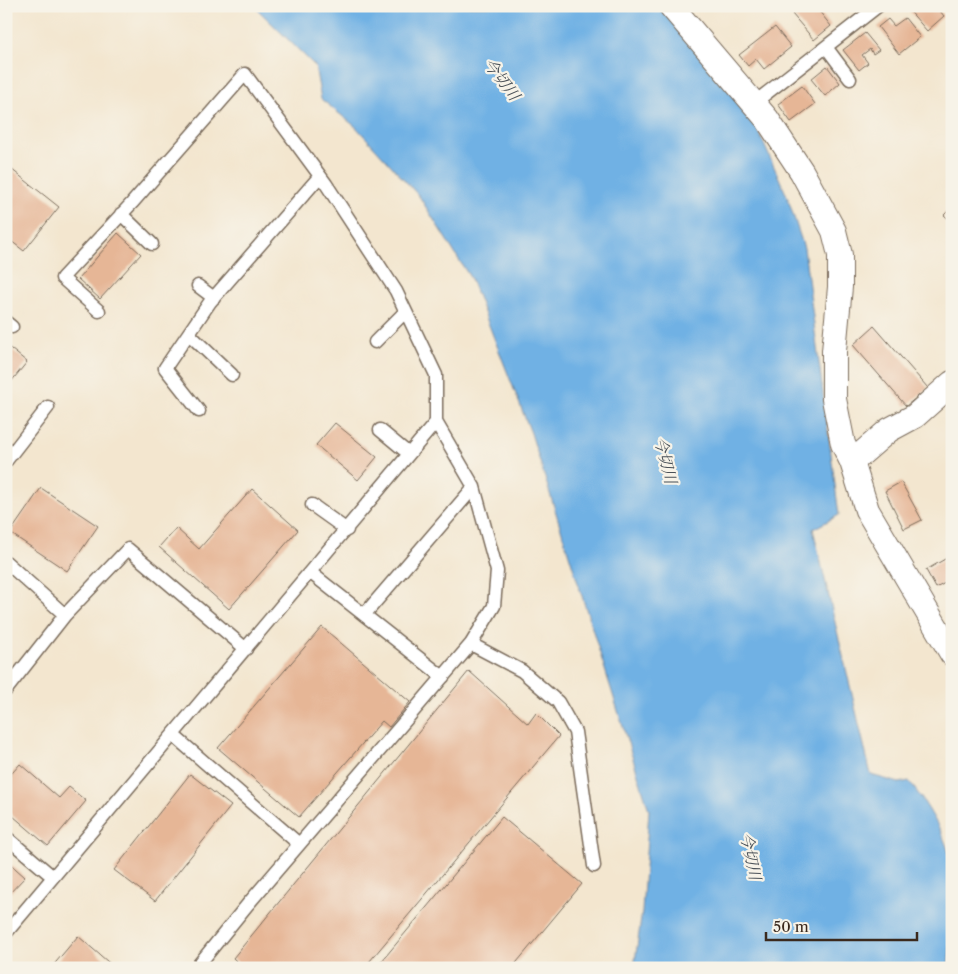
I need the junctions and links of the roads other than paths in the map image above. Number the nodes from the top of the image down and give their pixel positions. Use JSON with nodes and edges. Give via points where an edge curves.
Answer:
{"nodes":[{"id":1,"x":671,"y":6,"type":"edge"},
{"id":2,"x":878,"y":6,"type":"edge"},
{"id":3,"x":826,"y":47,"type":"junction"},
{"id":4,"x":850,"y":79,"type":"dead end"},
{"id":5,"x":754,"y":103,"type":"junction"},
{"id":6,"x":320,"y":176,"type":"junction"},
{"id":7,"x":121,"y":214,"type":"junction"},
{"id":8,"x":152,"y":244,"type":"dead end"},
{"id":9,"x":198,"y":286,"type":"dead end"},
{"id":10,"x":214,"y":298,"type":"junction"},
{"id":11,"x":99,"y":312,"type":"dead end"},
{"id":12,"x":406,"y":312,"type":"junction"},
{"id":13,"x":189,"y":334,"type":"junction"},
{"id":14,"x":375,"y":342,"type":"dead end"},
{"id":15,"x":232,"y":374,"type":"dead end"},
{"id":16,"x":952,"y":383,"type":"edge"},
{"id":17,"x":48,"y":407,"type":"dead end"},
{"id":18,"x":199,"y":411,"type":"dead end"},
{"id":19,"x":436,"y":422,"type":"junction"},
{"id":20,"x":380,"y":430,"type":"dead end"},
{"id":21,"x":409,"y":454,"type":"junction"},
{"id":22,"x":6,"y":461,"type":"edge"},
{"id":23,"x":852,"y":462,"type":"junction"},
{"id":24,"x":474,"y":487,"type":"junction"},
{"id":25,"x":312,"y":504,"type":"dead end"},
{"id":26,"x":347,"y":530,"type":"junction"},
{"id":27,"x":6,"y":562,"type":"edge"},
{"id":28,"x":311,"y":573,"type":"junction"},
{"id":29,"x":65,"y":615,"type":"junction"},
{"id":30,"x":364,"y":615,"type":"junction"},
{"id":31,"x":471,"y":644,"type":"junction"},
{"id":32,"x":246,"y":649,"type":"junction"},
{"id":33,"x":952,"y":654,"type":"edge"},
{"id":34,"x":443,"y":677,"type":"junction"},
{"id":35,"x":6,"y":690,"type":"edge"},
{"id":36,"x":173,"y":735,"type":"junction"},
{"id":37,"x":6,"y":837,"type":"edge"},
{"id":38,"x":299,"y":844,"type":"junction"},
{"id":39,"x":594,"y":866,"type":"dead end"},
{"id":40,"x":53,"y":877,"type":"junction"},
{"id":41,"x":6,"y":933,"type":"edge"},
{"id":42,"x":201,"y":966,"type":"edge"}],
"edges":[{"from":1,"to":5,"type":"street"},
{"from":2,"to":3,"type":"lane"},
{"from":3,"to":4,"type":"lane"},
{"from":3,"to":5,"type":"lane"},
{"from":5,"to":23,"type":"street","via":[[802,172],[834,231],[840,256],[840,287],[834,351],[834,399],[843,444]]},
{"from":6,"to":7,"type":"lane","via":[[245,74]]},
{"from":6,"to":10,"type":"lane"},
{"from":6,"to":12,"type":"lane","via":[[396,291]]},
{"from":7,"to":8,"type":"lane"},
{"from":7,"to":11,"type":"lane","via":[[62,278]]},
{"from":9,"to":10,"type":"lane"},
{"from":10,"to":13,"type":"lane"},
{"from":12,"to":14,"type":"lane"},
{"from":12,"to":19,"type":"lane","via":[[436,375]]},
{"from":13,"to":15,"type":"lane"},
{"from":13,"to":18,"type":"lane","via":[[165,368]]},
{"from":16,"to":23,"type":"street","via":[[915,416],[889,430]]},
{"from":17,"to":22,"type":"lane"},
{"from":19,"to":21,"type":"lane"},
{"from":19,"to":24,"type":"lane"},
{"from":20,"to":21,"type":"lane"},
{"from":21,"to":26,"type":"lane"},
{"from":23,"to":33,"type":"street","via":[[867,510]]},
{"from":24,"to":30,"type":"lane"},
{"from":24,"to":31,"type":"lane","via":[[497,571],[494,606]]},
{"from":25,"to":26,"type":"lane"},
{"from":26,"to":28,"type":"lane"},
{"from":27,"to":29,"type":"lane"},
{"from":28,"to":30,"type":"lane"},
{"from":28,"to":32,"type":"lane"},
{"from":29,"to":32,"type":"lane","via":[[128,549]]},
{"from":29,"to":35,"type":"lane"},
{"from":30,"to":34,"type":"lane"},
{"from":31,"to":34,"type":"lane"},
{"from":31,"to":39,"type":"lane","via":[[522,671],[558,702],[575,732]]},
{"from":32,"to":36,"type":"lane"},
{"from":34,"to":38,"type":"lane"},
{"from":36,"to":38,"type":"lane"},
{"from":36,"to":40,"type":"lane"},
{"from":37,"to":40,"type":"lane"},
{"from":38,"to":42,"type":"lane"},
{"from":40,"to":41,"type":"lane"}]}
